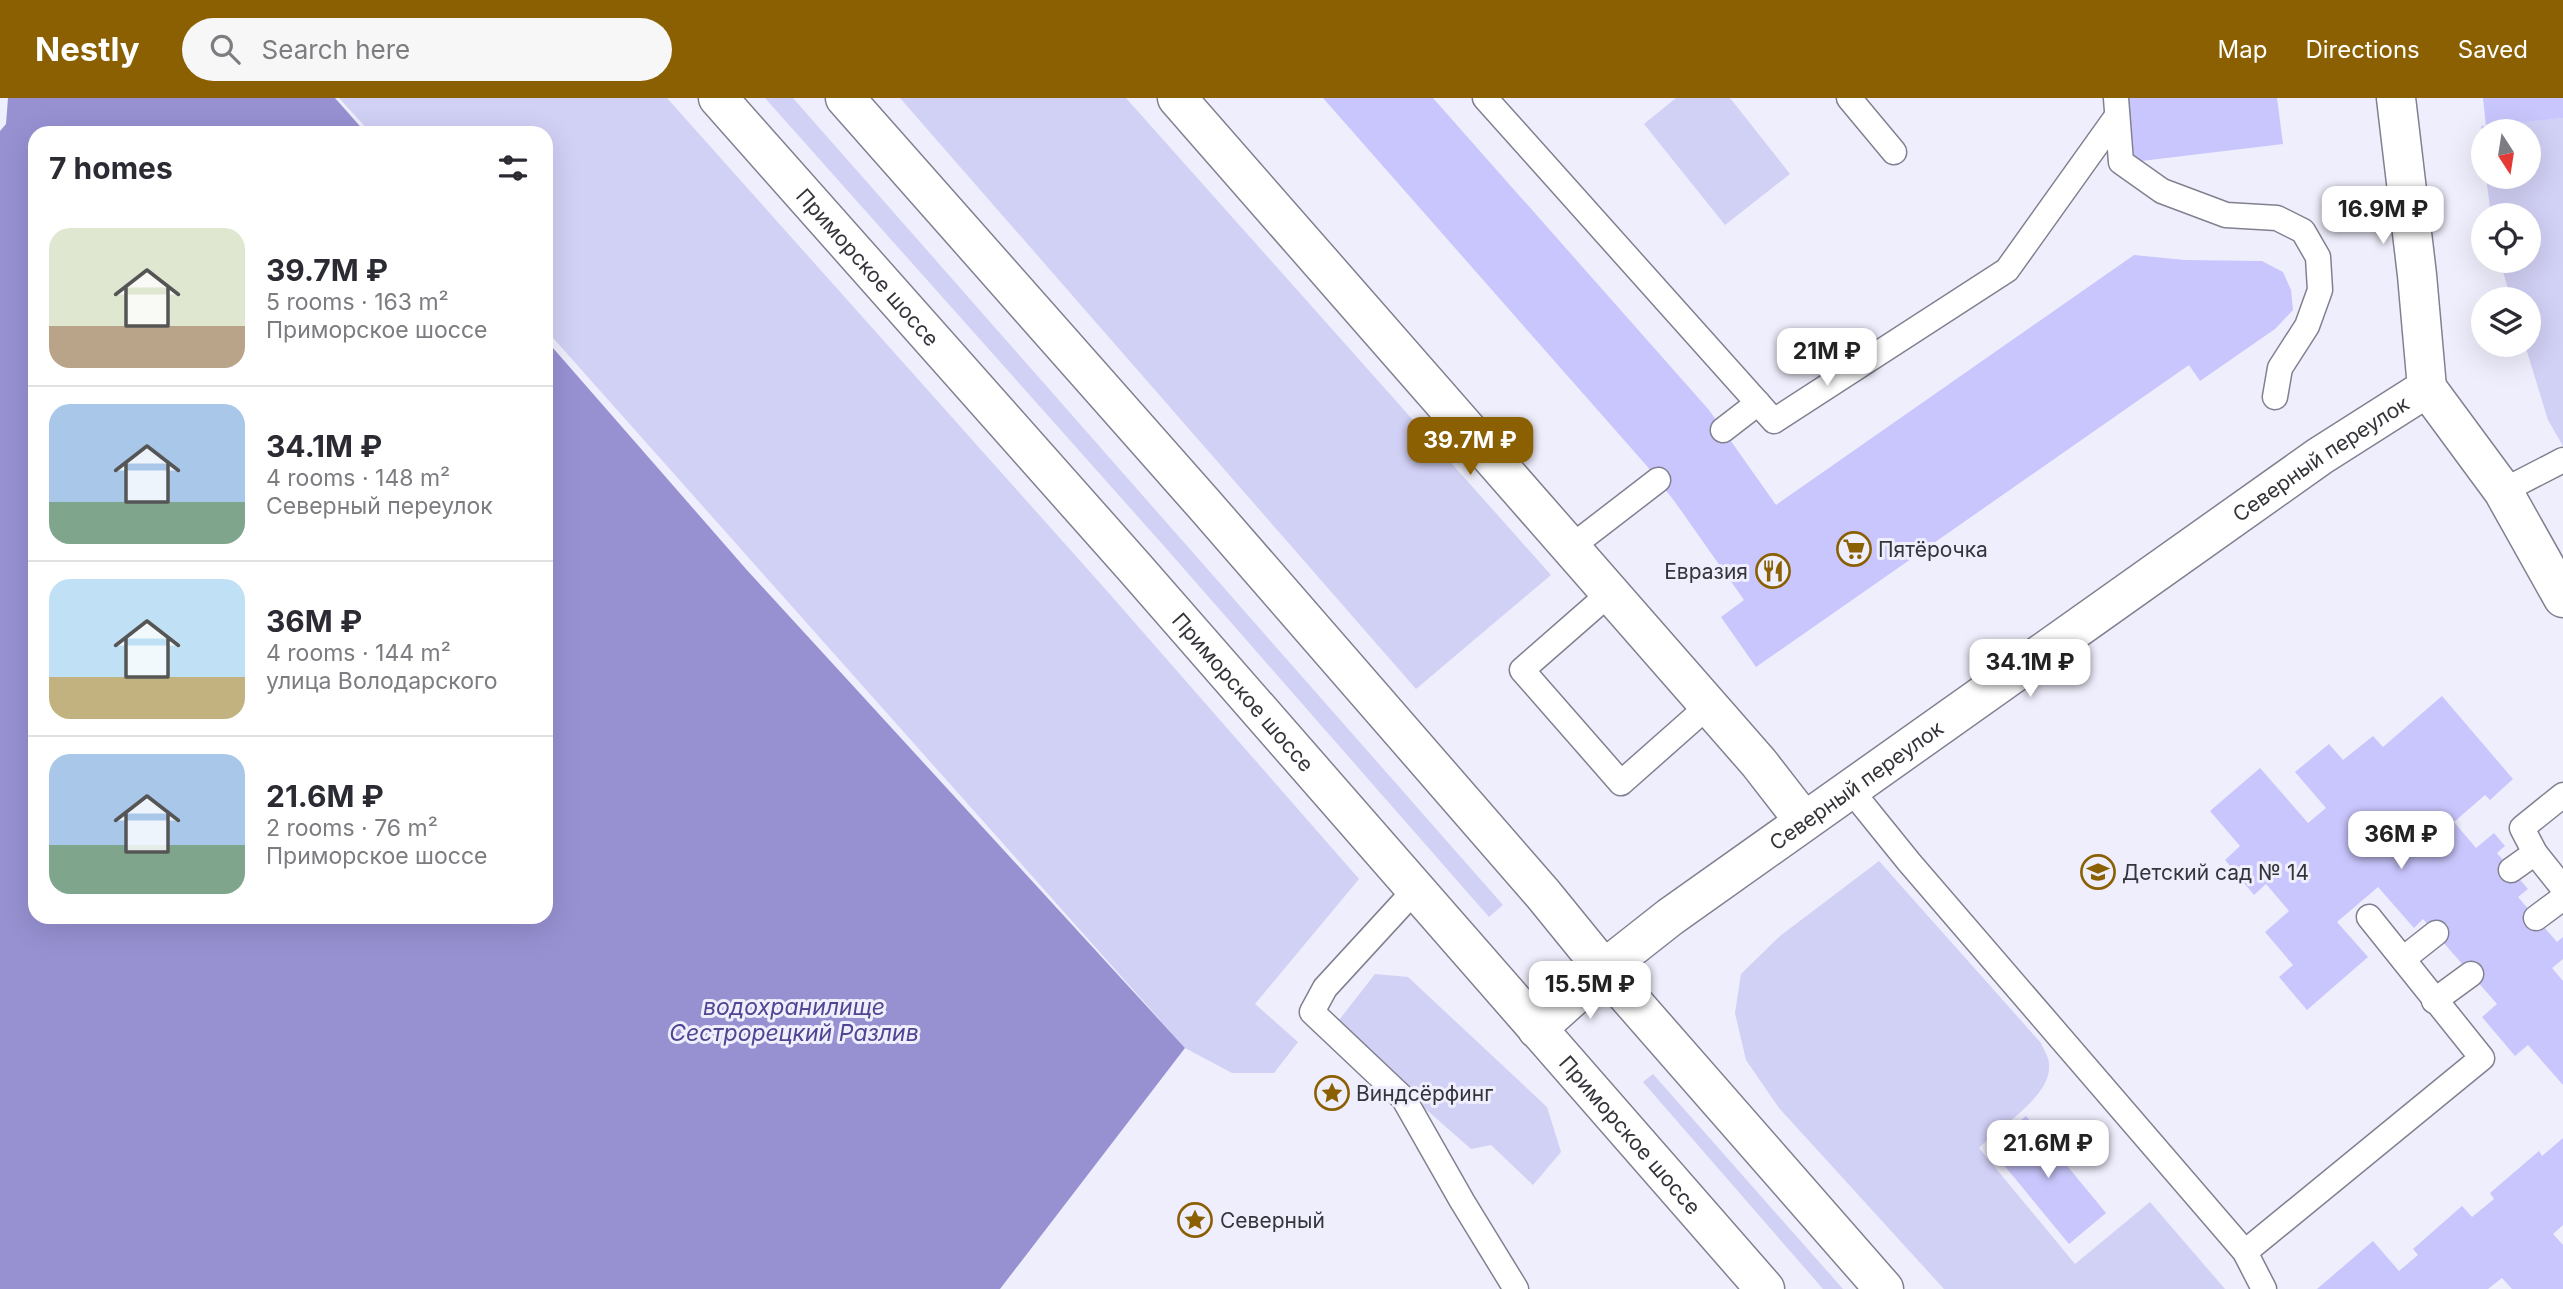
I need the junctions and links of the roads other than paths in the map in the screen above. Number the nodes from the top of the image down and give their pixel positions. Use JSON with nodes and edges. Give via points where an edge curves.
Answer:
{"nodes":[{"id":1,"x":718,"y":98,"type":"edge"},
{"id":2,"x":845,"y":98,"type":"edge"},
{"id":3,"x":1177,"y":98,"type":"edge"},
{"id":4,"x":1485,"y":98,"type":"edge"},
{"id":5,"x":1849,"y":98,"type":"edge"},
{"id":6,"x":2396,"y":98,"type":"edge"},
{"id":7,"x":2116,"y":107,"type":"edge"},
{"id":8,"x":1894,"y":152,"type":"dead end"},
{"id":9,"x":2427,"y":388,"type":"junction"},
{"id":10,"x":2275,"y":397,"type":"dead end"},
{"id":11,"x":1758,"y":403,"type":"junction"},
{"id":12,"x":1723,"y":430,"type":"dead end"},
{"id":13,"x":2563,"y":460,"type":"edge"},
{"id":14,"x":1658,"y":480,"type":"dead end"},
{"id":15,"x":2503,"y":491,"type":"junction"},
{"id":16,"x":1571,"y":547,"type":"junction"},
{"id":17,"x":1610,"y":593,"type":"junction"},
{"id":18,"x":2563,"y":598,"type":"edge"},
{"id":19,"x":1708,"y":706,"type":"junction"},
{"id":20,"x":1850,"y":789,"type":"junction"},
{"id":21,"x":2563,"y":795,"type":"edge"},
{"id":22,"x":1804,"y":821,"type":"junction"},
{"id":23,"x":2535,"y":853,"type":"junction"},
{"id":24,"x":2511,"y":870,"type":"dead end"},
{"id":25,"x":2563,"y":888,"type":"edge"},
{"id":26,"x":1415,"y":890,"type":"junction"},
{"id":27,"x":2563,"y":898,"type":"edge"},
{"id":28,"x":2370,"y":917,"type":"dead end"},
{"id":29,"x":2536,"y":918,"type":"dead end"},
{"id":30,"x":2436,"y":933,"type":"dead end"},
{"id":31,"x":2403,"y":959,"type":"junction"},
{"id":32,"x":1604,"y":969,"type":"junction"},
{"id":33,"x":2471,"y":974,"type":"dead end"},
{"id":34,"x":2434,"y":1001,"type":"junction"},
{"id":35,"x":1537,"y":1029,"type":"junction"},
{"id":36,"x":2245,"y":1252,"type":"junction"},
{"id":37,"x":1516,"y":1289,"type":"edge"},
{"id":38,"x":1765,"y":1289,"type":"edge"},
{"id":39,"x":1884,"y":1289,"type":"edge"},
{"id":40,"x":2264,"y":1289,"type":"edge"}],
"edges":[{"from":1,"to":26,"type":"main road","name":"Приморское шоссе"},
{"from":2,"to":32,"type":"main road"},
{"from":3,"to":16,"type":"main road"},
{"from":4,"to":11,"type":"lane"},
{"from":5,"to":8,"type":"lane"},
{"from":6,"to":9,"type":"main road"},
{"from":7,"to":10,"type":"lane","via":[[2121,162],[2162,191],[2226,215],[2277,218],[2304,231],[2318,257],[2320,290],[2307,327],[2280,368]]},
{"from":7,"to":11,"type":"lane","via":[[2007,271],[1774,421]]},
{"from":9,"to":15,"type":"main road"},
{"from":9,"to":20,"type":"main road","name":"Северный переулок","via":[[2320,456]]},
{"from":11,"to":12,"type":"lane"},
{"from":13,"to":15,"type":"lane"},
{"from":14,"to":16,"type":"lane"},
{"from":15,"to":18,"type":"main road"},
{"from":16,"to":17,"type":"main road"},
{"from":17,"to":19,"type":"main road"},
{"from":17,"to":19,"type":"lane","via":[[1522,670],[1621,783]]},
{"from":19,"to":22,"type":"main road"},
{"from":20,"to":22,"type":"main road","name":"Северный переулок"},
{"from":20,"to":36,"type":"lane"},
{"from":21,"to":23,"type":"lane","via":[[2522,828]]},
{"from":22,"to":32,"type":"main road","name":"Северный переулок"},
{"from":23,"to":24,"type":"lane"},
{"from":23,"to":25,"type":"lane"},
{"from":26,"to":35,"type":"main road","name":"Приморское шоссе"},
{"from":26,"to":37,"type":"lane","via":[[1325,988],[1312,1012],[1405,1099]]},
{"from":27,"to":29,"type":"lane"},
{"from":28,"to":31,"type":"lane"},
{"from":30,"to":31,"type":"lane"},
{"from":31,"to":34,"type":"lane"},
{"from":32,"to":35,"type":"main road","name":"Северный переулок"},
{"from":32,"to":39,"type":"main road"},
{"from":33,"to":34,"type":"lane"},
{"from":34,"to":36,"type":"lane","via":[[2482,1058]]},
{"from":35,"to":38,"type":"main road","name":"Приморское шоссе"},
{"from":36,"to":40,"type":"lane"}]}
